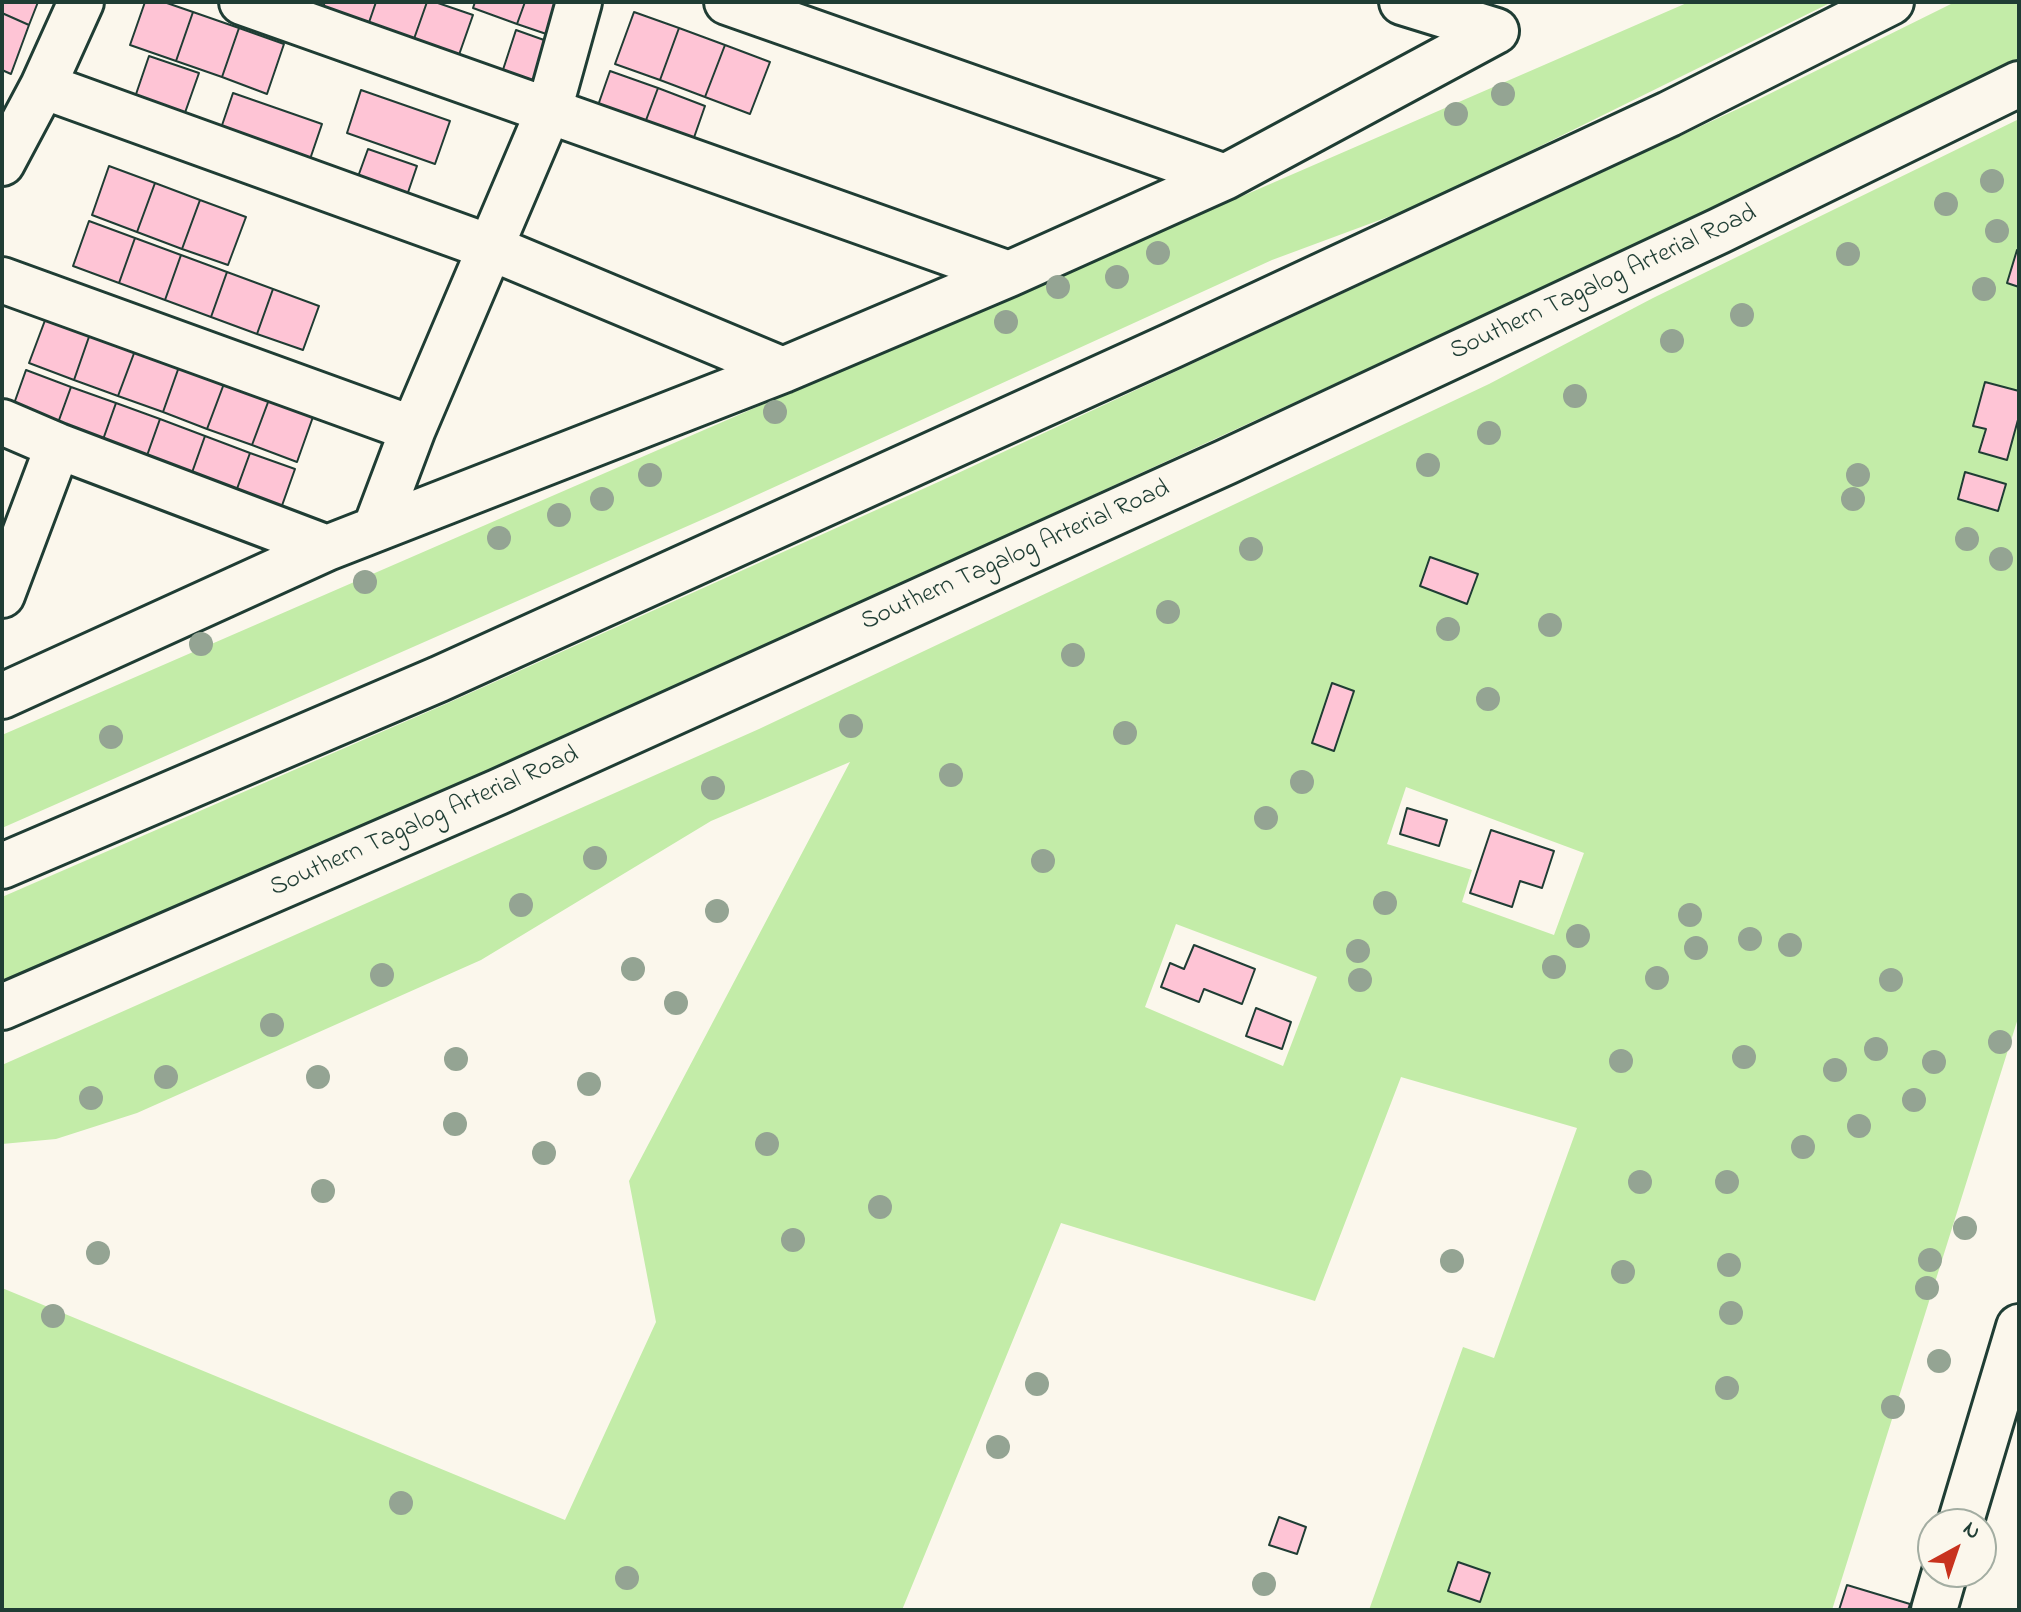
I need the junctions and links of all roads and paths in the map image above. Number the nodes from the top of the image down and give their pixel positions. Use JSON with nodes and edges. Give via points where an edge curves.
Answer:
{"nodes":[{"id":1,"x":81,"y":2,"type":"edge"},
{"id":2,"x":242,"y":2,"type":"edge"},
{"id":3,"x":579,"y":2,"type":"edge"},
{"id":4,"x":727,"y":2,"type":"edge"},
{"id":5,"x":1402,"y":2,"type":"edge"},
{"id":6,"x":1891,"y":2,"type":"edge"},
{"id":7,"x":2019,"y":84,"type":"edge"},
{"id":8,"x":43,"y":86,"type":"junction"},
{"id":9,"x":549,"y":110,"type":"junction"},
{"id":10,"x":2,"y":163,"type":"edge"},
{"id":11,"x":1225,"y":177,"type":"junction"},
{"id":12,"x":489,"y":247,"type":"junction"},
{"id":13,"x":1009,"y":274,"type":"junction"},
{"id":14,"x":2,"y":280,"type":"edge"},
{"id":15,"x":783,"y":370,"type":"junction"},
{"id":16,"x":2,"y":422,"type":"edge"},
{"id":17,"x":413,"y":429,"type":"junction"},
{"id":18,"x":58,"y":446,"type":"junction"},
{"id":19,"x":376,"y":527,"type":"junction"},
{"id":20,"x":327,"y":548,"type":"junction"},
{"id":21,"x":2,"y":595,"type":"edge"},
{"id":22,"x":2,"y":696,"type":"edge"},
{"id":23,"x":2,"y":866,"type":"edge"},
{"id":24,"x":2,"y":1007,"type":"edge"},
{"id":25,"x":2019,"y":1327,"type":"edge"},
{"id":26,"x":1965,"y":1508,"type":"edge"},
{"id":27,"x":1940,"y":1588,"type":"edge"},
{"id":28,"x":1934,"y":1610,"type":"edge"}],
"edges":[{"from":1,"to":8,"type":"main road"},
{"from":2,"to":9,"type":"main road"},
{"from":3,"to":9,"type":"main road"},
{"from":4,"to":11,"type":"main road"},
{"from":5,"to":11,"type":"main road","via":[[1496,31]]},
{"from":6,"to":23,"type":"main road","via":[[1655,120],[1171,346],[439,679]]},
{"from":7,"to":24,"type":"main road","name":"Southern Tagalog Arterial Road","via":[[1226,462],[498,792]]},
{"from":8,"to":10,"type":"main road"},
{"from":8,"to":12,"type":"main road"},
{"from":9,"to":12,"type":"main road"},
{"from":9,"to":13,"type":"main road"},
{"from":11,"to":13,"type":"main road"},
{"from":12,"to":15,"type":"main road"},
{"from":12,"to":17,"type":"main road"},
{"from":13,"to":15,"type":"main road"},
{"from":14,"to":17,"type":"main road"},
{"from":15,"to":19,"type":"main road"},
{"from":16,"to":18,"type":"main road"},
{"from":17,"to":19,"type":"main road"},
{"from":18,"to":20,"type":"main road"},
{"from":18,"to":21,"type":"main road"},
{"from":19,"to":20,"type":"main road"},
{"from":20,"to":22,"type":"main road"},
{"from":25,"to":26,"type":"main road"},
{"from":27,"to":28,"type":"main road"}]}
